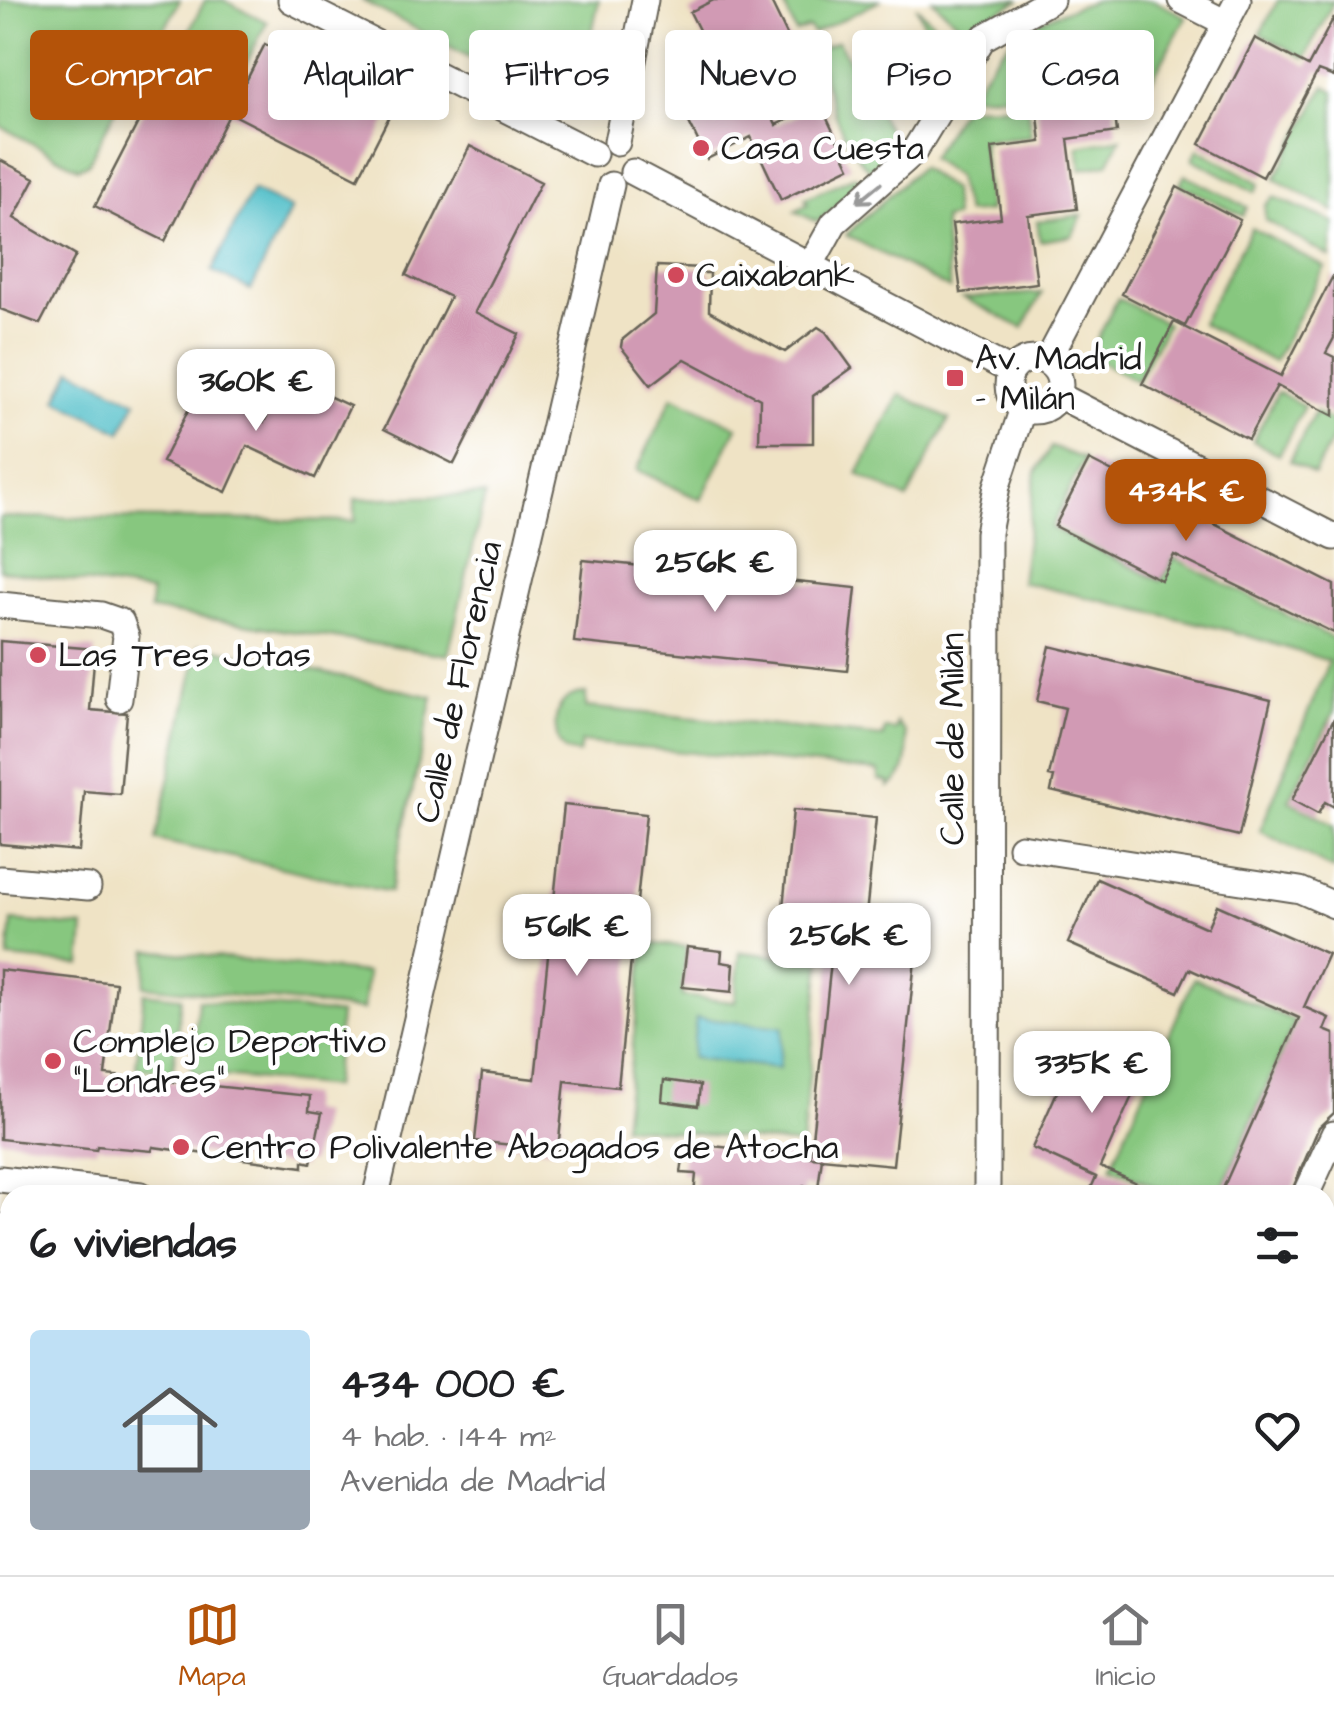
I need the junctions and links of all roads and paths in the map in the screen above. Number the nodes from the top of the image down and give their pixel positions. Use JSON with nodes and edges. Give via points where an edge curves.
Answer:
{"nodes":[{"id":1,"x":291,"y":0,"type":"edge"},
{"id":2,"x":645,"y":0,"type":"edge"},
{"id":3,"x":1051,"y":0,"type":"edge"},
{"id":4,"x":1181,"y":0,"type":"edge"},
{"id":5,"x":1238,"y":0,"type":"edge"},
{"id":6,"x":1226,"y":23,"type":"junction"},
{"id":7,"x":606,"y":148,"type":"junction"},
{"id":8,"x":622,"y":179,"type":"junction"},
{"id":9,"x":810,"y":266,"type":"junction"},
{"id":10,"x":1047,"y":362,"type":"junction"},
{"id":11,"x":1011,"y":371,"type":"junction"},
{"id":12,"x":1058,"y":396,"type":"junction"},
{"id":13,"x":1022,"y":408,"type":"junction"},
{"id":14,"x":1334,"y":538,"type":"edge"},
{"id":15,"x":0,"y":606,"type":"edge"},
{"id":16,"x":119,"y":698,"type":"dead end"},
{"id":17,"x":1021,"y":846,"type":"dead end"},
{"id":18,"x":0,"y":879,"type":"edge"},
{"id":19,"x":88,"y":887,"type":"dead end"},
{"id":20,"x":1334,"y":906,"type":"edge"},
{"id":21,"x":1334,"y":1134,"type":"edge"},
{"id":22,"x":0,"y":1178,"type":"edge"},
{"id":23,"x":58,"y":1185,"type":"edge"},
{"id":24,"x":378,"y":1185,"type":"edge"},
{"id":25,"x":987,"y":1185,"type":"edge"},
{"id":26,"x":1311,"y":1185,"type":"edge"}],
"edges":[{"from":1,"to":7,"type":"street"},
{"from":2,"to":7,"type":"street"},
{"from":3,"to":9,"type":"street","one_way":true,"via":[[983,38],[913,153],[834,223]]},
{"from":4,"to":6,"type":"street"},
{"from":5,"to":6,"type":"street"},
{"from":6,"to":10,"type":"street"},
{"from":7,"to":8,"type":"street","via":[[630,150]]},
{"from":7,"to":8,"type":"street","via":[[592,170]]},
{"from":8,"to":9,"type":"street"},
{"from":8,"to":24,"type":"street","name":"Calle de Florencia"},
{"from":9,"to":11,"type":"street"},
{"from":10,"to":11,"type":"street","via":[[1027,359]]},
{"from":10,"to":12,"type":"street","via":[[1059,376]]},
{"from":11,"to":13,"type":"street","via":[[1009,393]]},
{"from":12,"to":13,"type":"street","via":[[1043,410]]},
{"from":12,"to":14,"type":"street"},
{"from":13,"to":25,"type":"street","name":"Calle de Milán","via":[[988,533]]},
{"from":15,"to":16,"type":"street","via":[[122,622]]},
{"from":17,"to":20,"type":"street","via":[[1280,886]]},
{"from":18,"to":19,"type":"street"},
{"from":21,"to":26,"type":"street"},
{"from":22,"to":23,"type":"street"}]}
